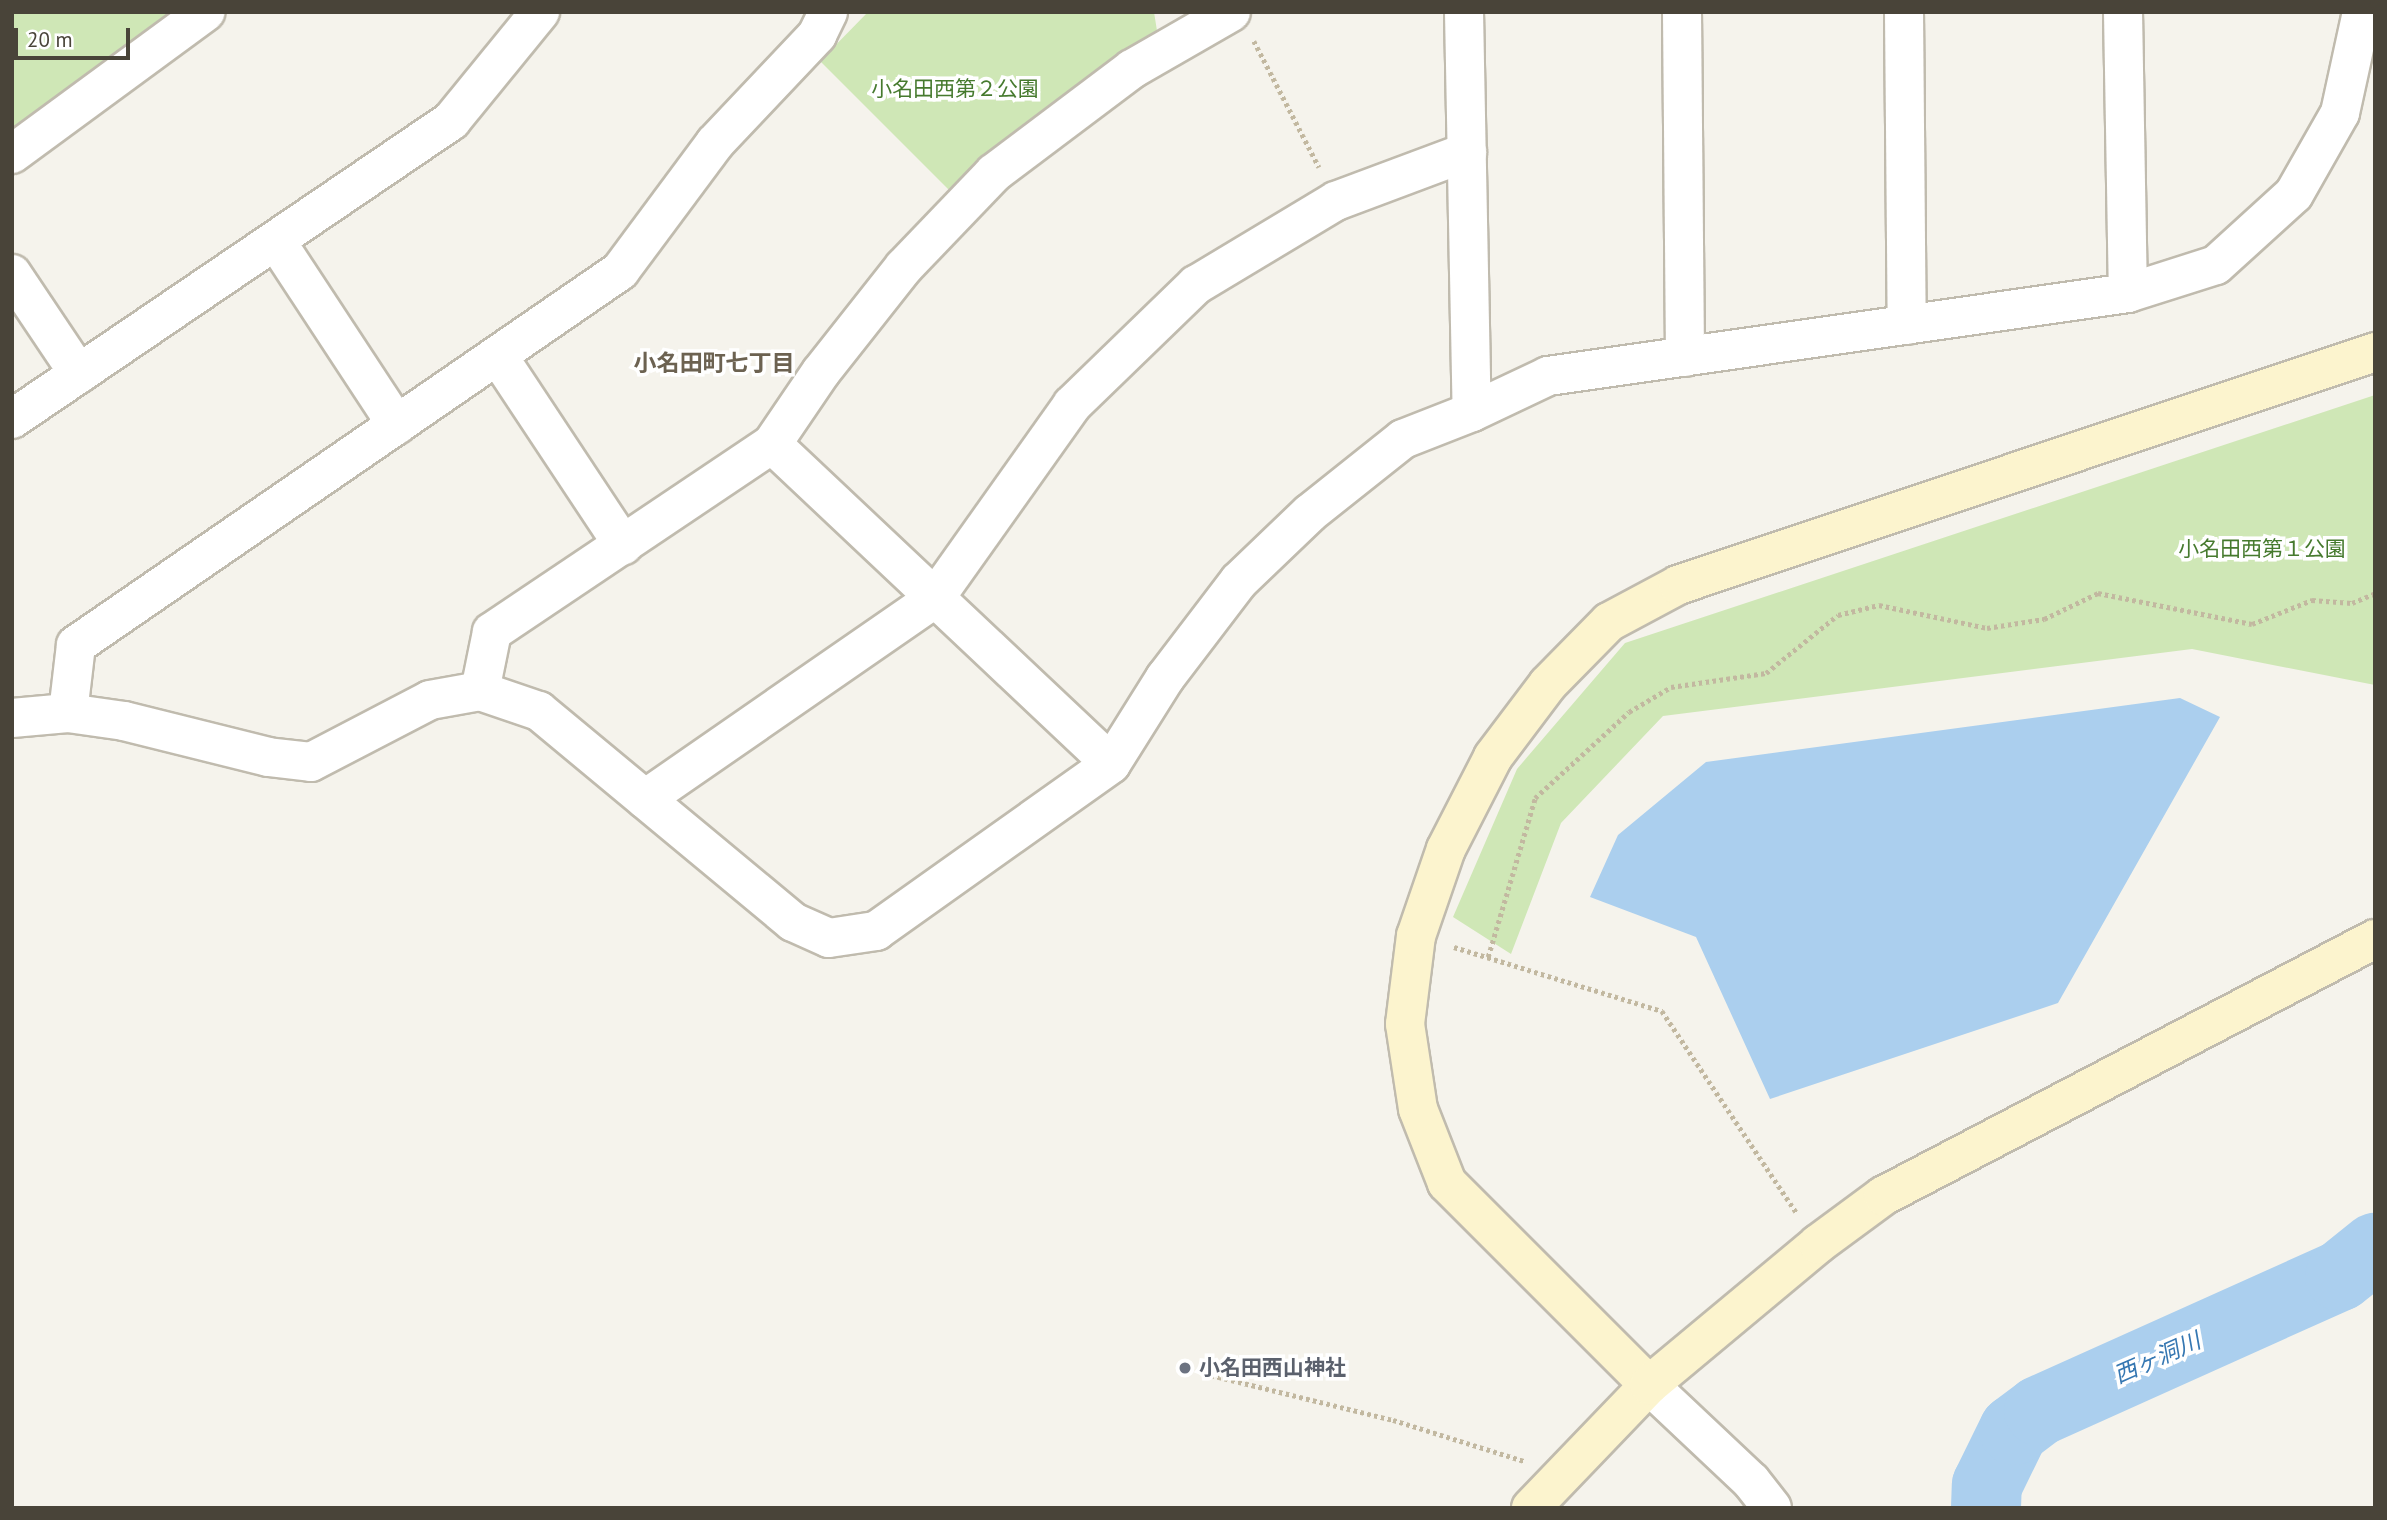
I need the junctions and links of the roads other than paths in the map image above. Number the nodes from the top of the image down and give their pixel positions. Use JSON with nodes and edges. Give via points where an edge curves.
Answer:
{"nodes":[{"id":1,"x":205,"y":12,"type":"edge"},
{"id":2,"x":540,"y":12,"type":"edge"},
{"id":3,"x":828,"y":12,"type":"edge"},
{"id":4,"x":1464,"y":12,"type":"edge"},
{"id":5,"x":1682,"y":12,"type":"edge"},
{"id":6,"x":1904,"y":12,"type":"edge"},
{"id":7,"x":2123,"y":12,"type":"edge"},
{"id":8,"x":2362,"y":12,"type":"edge"},
{"id":9,"x":1241,"y":24,"type":"edge"},
{"id":10,"x":1467,"y":152,"type":"junction"},
{"id":11,"x":12,"y":154,"type":"edge"},
{"id":12,"x":276,"y":240,"type":"junction"},
{"id":13,"x":12,"y":274,"type":"edge"},
{"id":14,"x":2129,"y":293,"type":"junction"},
{"id":15,"x":1907,"y":325,"type":"junction"},
{"id":16,"x":2375,"y":352,"type":"edge"},
{"id":17,"x":498,"y":356,"type":"junction"},
{"id":18,"x":1685,"y":357,"type":"junction"},
{"id":19,"x":79,"y":374,"type":"junction"},
{"id":20,"x":1472,"y":412,"type":"junction"},
{"id":21,"x":12,"y":419,"type":"edge"},
{"id":22,"x":397,"y":425,"type":"junction"},
{"id":23,"x":772,"y":444,"type":"junction"},
{"id":24,"x":623,"y":545,"type":"junction"},
{"id":25,"x":936,"y":598,"type":"junction"},
{"id":26,"x":480,"y":691,"type":"junction"},
{"id":27,"x":68,"y":713,"type":"junction"},
{"id":28,"x":12,"y":718,"type":"edge"},
{"id":29,"x":1111,"y":764,"type":"junction"},
{"id":30,"x":646,"y":799,"type":"junction"},
{"id":31,"x":2375,"y":939,"type":"edge"},
{"id":32,"x":1649,"y":1385,"type":"junction"},
{"id":33,"x":1531,"y":1508,"type":"edge"},
{"id":34,"x":1772,"y":1508,"type":"edge"}],
"edges":[{"from":1,"to":11,"type":"street"},
{"from":2,"to":12,"type":"street","via":[[452,121]]},
{"from":3,"to":17,"type":"street","via":[[817,35],[715,143],[620,271]]},
{"from":4,"to":10,"type":"street"},
{"from":5,"to":18,"type":"street"},
{"from":6,"to":15,"type":"street"},
{"from":7,"to":14,"type":"street"},
{"from":8,"to":14,"type":"street","via":[[2340,113],[2294,194],[2216,265]]},
{"from":9,"to":23,"type":"street","via":[[1132,69],[995,173],[904,267],[821,372]]},
{"from":10,"to":20,"type":"street"},
{"from":10,"to":25,"type":"street","via":[[1336,201],[1196,285],[1072,405]]},
{"from":12,"to":19,"type":"street"},
{"from":12,"to":22,"type":"street"},
{"from":13,"to":19,"type":"street"},
{"from":14,"to":15,"type":"street"},
{"from":15,"to":18,"type":"street"},
{"from":16,"to":32,"type":"street","via":[[1678,585],[1609,622],[1548,684],[1493,757],[1446,849],[1416,936],[1405,1024],[1418,1109],[1447,1183]]},
{"from":17,"to":22,"type":"street"},
{"from":17,"to":24,"type":"street"},
{"from":18,"to":20,"type":"street","via":[[1548,376]]},
{"from":19,"to":21,"type":"street"},
{"from":20,"to":29,"type":"street","via":[[1403,439],[1310,513],[1239,581],[1165,678]]},
{"from":22,"to":27,"type":"street","via":[[76,645]]},
{"from":23,"to":24,"type":"street"},
{"from":23,"to":25,"type":"street"},
{"from":24,"to":26,"type":"street","via":[[492,632]]},
{"from":25,"to":29,"type":"street"},
{"from":25,"to":30,"type":"street"},
{"from":26,"to":27,"type":"street","via":[[430,700],[311,762],[268,757],[124,721]]},
{"from":26,"to":30,"type":"street","via":[[539,710]]},
{"from":27,"to":28,"type":"street"},
{"from":29,"to":30,"type":"street","via":[[876,931],[829,938],[793,922]]},
{"from":31,"to":32,"type":"street","via":[[1882,1196]]},
{"from":32,"to":33,"type":"street"},
{"from":32,"to":34,"type":"street","via":[[1751,1481]]}]}
